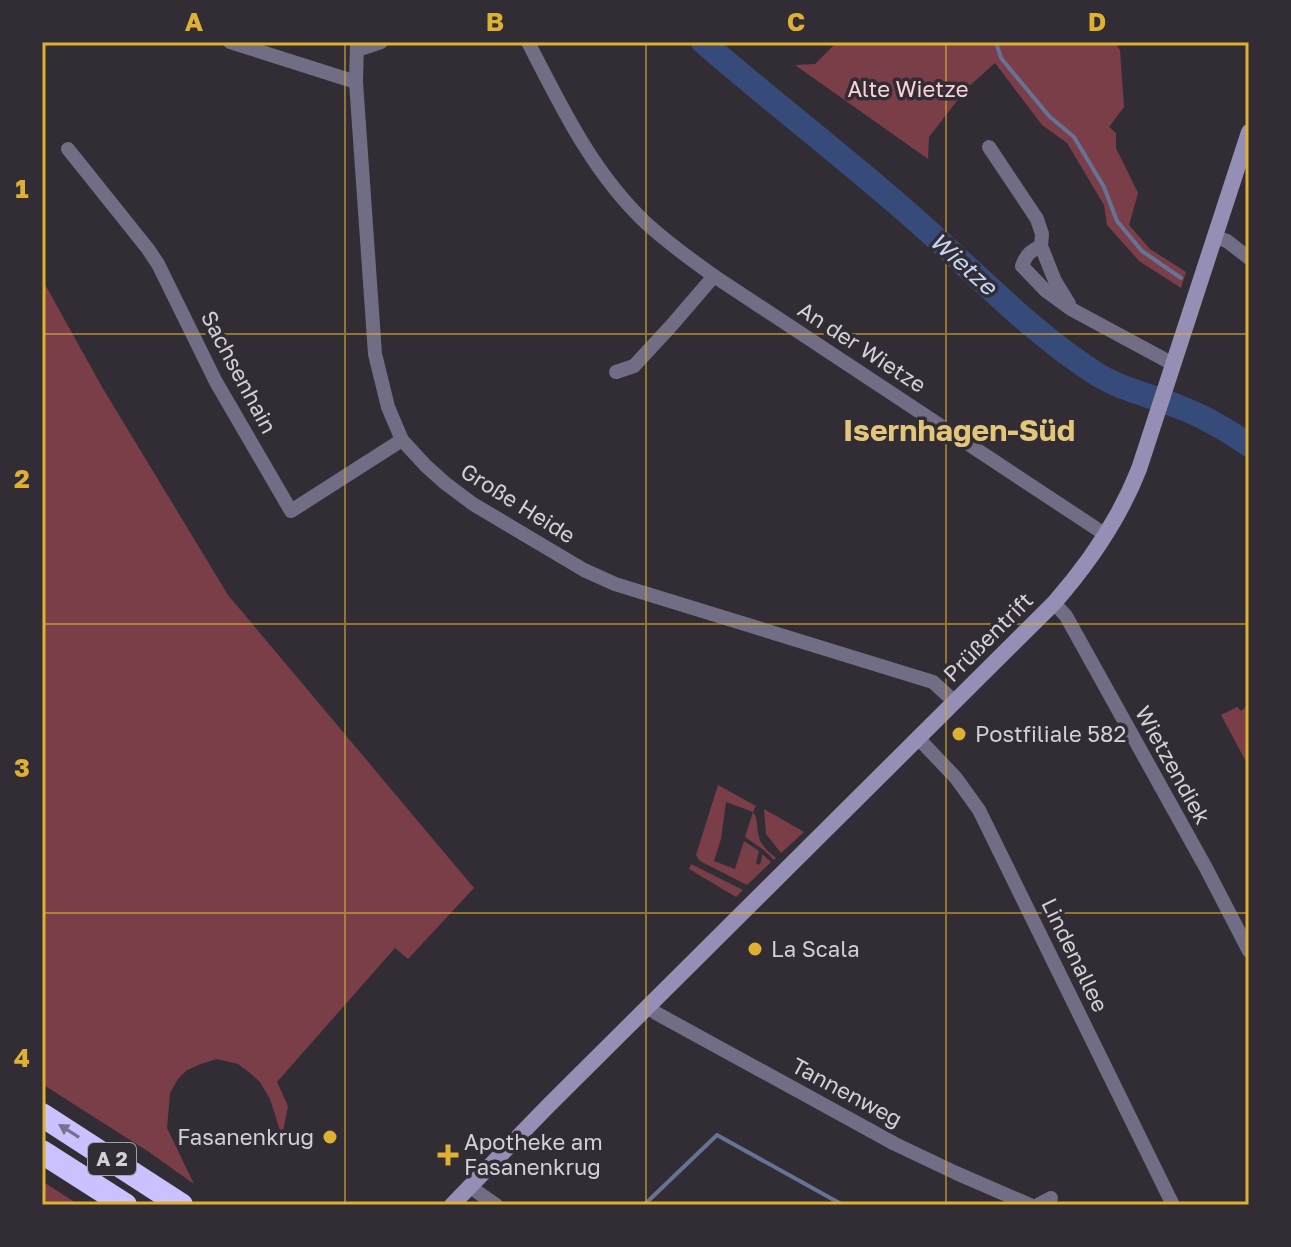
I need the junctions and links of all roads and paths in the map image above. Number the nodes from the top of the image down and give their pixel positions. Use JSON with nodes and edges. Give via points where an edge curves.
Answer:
{"nodes":[{"id":1,"x":230,"y":42,"type":"edge"},
{"id":2,"x":381,"y":42,"type":"edge"},
{"id":3,"x":528,"y":42,"type":"edge"},
{"id":4,"x":357,"y":46,"type":"edge"},
{"id":5,"x":356,"y":82,"type":"junction"},
{"id":6,"x":1249,"y":132,"type":"edge"},
{"id":7,"x":989,"y":147,"type":"dead end"},
{"id":8,"x":68,"y":149,"type":"dead end"},
{"id":9,"x":1215,"y":237,"type":"junction"},
{"id":10,"x":1041,"y":246,"type":"junction"},
{"id":11,"x":1249,"y":258,"type":"edge"},
{"id":12,"x":714,"y":276,"type":"junction"},
{"id":13,"x":1071,"y":309,"type":"junction"},
{"id":14,"x":1173,"y":364,"type":"junction"},
{"id":15,"x":616,"y":372,"type":"dead end"},
{"id":16,"x":402,"y":440,"type":"junction"},
{"id":17,"x":1106,"y":535,"type":"junction"},
{"id":18,"x":1054,"y":603,"type":"junction"},
{"id":19,"x":955,"y":702,"type":"junction"},
{"id":20,"x":918,"y":738,"type":"junction"},
{"id":21,"x":1249,"y":951,"type":"edge"},
{"id":22,"x":648,"y":1007,"type":"junction"},
{"id":23,"x":42,"y":1115,"type":"edge"},
{"id":24,"x":42,"y":1152,"type":"edge"},
{"id":25,"x":469,"y":1186,"type":"junction"},
{"id":26,"x":125,"y":1205,"type":"edge"},
{"id":27,"x":181,"y":1205,"type":"edge"},
{"id":28,"x":452,"y":1205,"type":"edge"},
{"id":29,"x":496,"y":1205,"type":"edge"},
{"id":30,"x":1030,"y":1205,"type":"edge"},
{"id":31,"x":1173,"y":1205,"type":"edge"}],
"edges":[{"from":1,"to":5,"type":"street"},
{"from":2,"to":4,"type":"street"},
{"from":3,"to":12,"type":"street","name":"An der Wietze","via":[[586,151],[615,189],[673,247]]},
{"from":4,"to":5,"type":"street","name":"Große Heide"},
{"from":5,"to":16,"type":"street","name":"Große Heide","via":[[375,354]]},
{"from":6,"to":9,"type":"main road","name":"Prüßentrift"},
{"from":7,"to":10,"type":"street","via":[[1037,219]]},
{"from":8,"to":16,"type":"street","name":"Sachsenhain","via":[[158,264],[216,382],[291,511]]},
{"from":9,"to":11,"type":"street"},
{"from":9,"to":14,"type":"main road","name":"Prüßentrift"},
{"from":10,"to":13,"type":"street"},
{"from":10,"to":13,"type":"street","via":[[1022,266]]},
{"from":12,"to":15,"type":"street","via":[[634,366]]},
{"from":12,"to":17,"type":"street","name":"An der Wietze"},
{"from":13,"to":14,"type":"street"},
{"from":14,"to":17,"type":"main road","name":"Prüßentrift","via":[[1133,482]]},
{"from":16,"to":19,"type":"street","name":"Große Heide","via":[[473,504],[584,570],[676,604],[933,682]]},
{"from":17,"to":18,"type":"main road","name":"Prüßentrift"},
{"from":18,"to":19,"type":"main road","name":"Prüßentrift"},
{"from":18,"to":21,"type":"street","name":"Wietzendiek","via":[[1066,616]]},
{"from":19,"to":20,"type":"main road","name":"Prüßentrift"},
{"from":20,"to":22,"type":"main road","name":"Prüßentrift"},
{"from":20,"to":31,"type":"street","name":"Lindenallee","via":[[979,810]]},
{"from":22,"to":25,"type":"main road","name":"Prüßentrift"},
{"from":22,"to":30,"type":"street","name":"Tannenweg","via":[[895,1144]]},
{"from":27,"to":23,"type":"highway","number":"A 2","one_way":true},
{"from":24,"to":26,"type":"highway","number":"A 2"},
{"from":25,"to":28,"type":"main road","name":"Prüßentrift"},
{"from":25,"to":29,"type":"street"}]}
